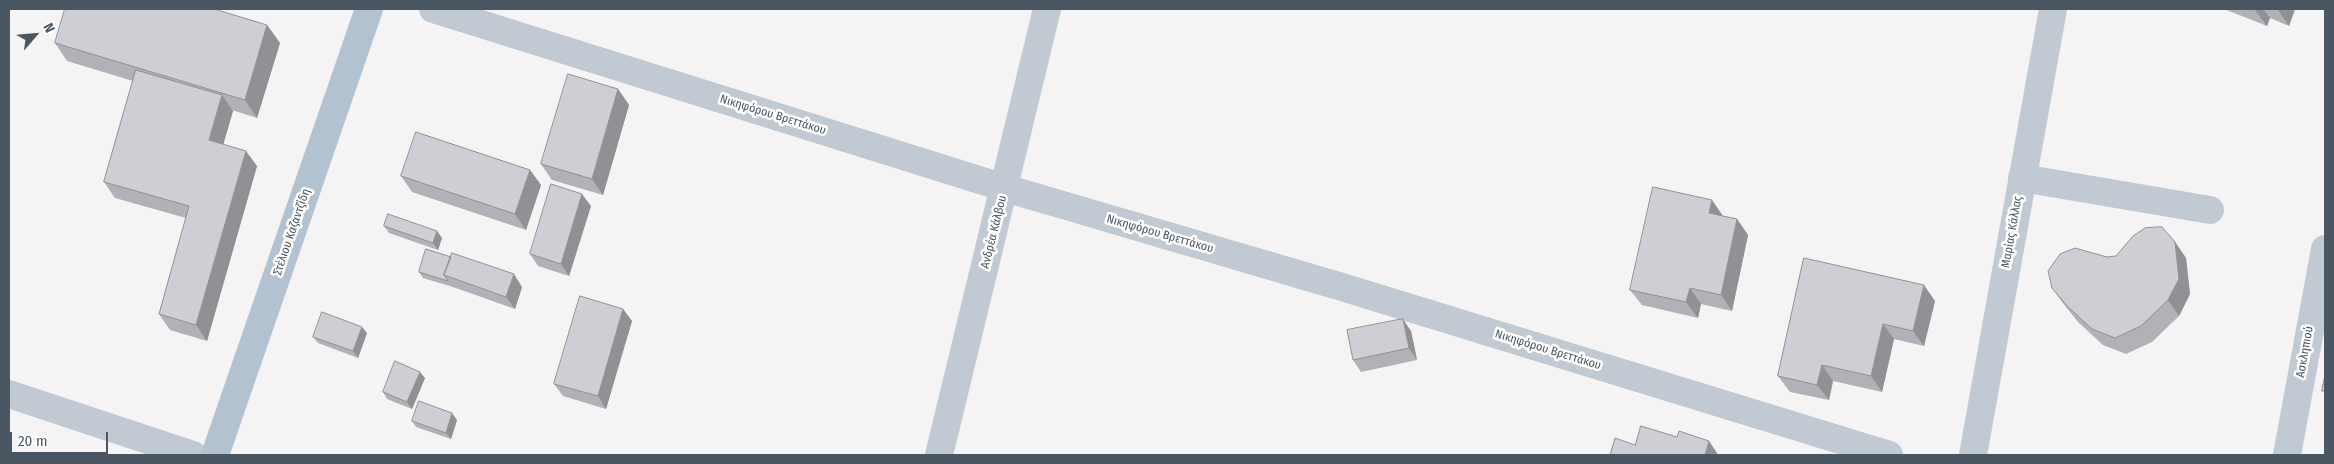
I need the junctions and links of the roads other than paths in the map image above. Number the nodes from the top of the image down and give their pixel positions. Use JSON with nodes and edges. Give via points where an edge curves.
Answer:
{"nodes":[{"id":1,"x":369,"y":9,"type":"edge"},
{"id":2,"x":433,"y":9,"type":"edge"},
{"id":3,"x":1048,"y":9,"type":"edge"},
{"id":4,"x":2053,"y":9,"type":"edge"},
{"id":5,"x":2022,"y":178,"type":"junction"},
{"id":6,"x":1005,"y":188,"type":"junction"},
{"id":7,"x":2210,"y":210,"type":"dead end"},
{"id":8,"x":2325,"y":249,"type":"edge"},
{"id":9,"x":9,"y":394,"type":"edge"},
{"id":10,"x":193,"y":455,"type":"edge"},
{"id":11,"x":215,"y":455,"type":"edge"},
{"id":12,"x":939,"y":455,"type":"edge"},
{"id":13,"x":1889,"y":455,"type":"edge"},
{"id":14,"x":1973,"y":455,"type":"edge"},
{"id":15,"x":2287,"y":455,"type":"edge"}],
"edges":[{"from":1,"to":11,"type":"main road","name":"Στέλιου Καζαντζίδη"},
{"from":2,"to":6,"type":"street","name":"Νικηφόρου Βρεττάκου"},
{"from":3,"to":6,"type":"street","name":"Ανδρέα Κάλβου"},
{"from":4,"to":5,"type":"street","name":"Μαρίας Κάλλας"},
{"from":5,"to":7,"type":"street"},
{"from":5,"to":14,"type":"street","name":"Μαρίας Κάλλας"},
{"from":6,"to":12,"type":"street","name":"Ανδρέα Κάλβου"},
{"from":6,"to":13,"type":"street","name":"Νικηφόρου Βρεττάκου","via":[[1352,290]]},
{"from":8,"to":15,"type":"street","name":"Ασκληπιού"},
{"from":9,"to":10,"type":"street"}]}
